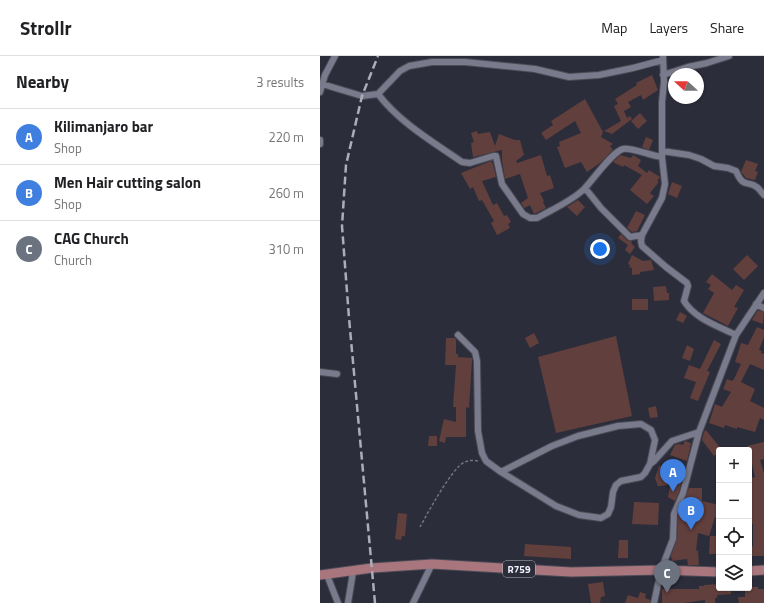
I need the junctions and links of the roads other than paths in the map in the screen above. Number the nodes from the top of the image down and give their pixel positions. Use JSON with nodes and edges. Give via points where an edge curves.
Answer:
{"nodes":[{"id":1,"x":328,"y":56,"type":"edge"},
{"id":2,"x":335,"y":56,"type":"edge"},
{"id":3,"x":729,"y":56,"type":"edge"},
{"id":4,"x":663,"y":58,"type":"edge"},
{"id":5,"x":331,"y":63,"type":"junction"},
{"id":6,"x":663,"y":75,"type":"junction"},
{"id":7,"x":322,"y":84,"type":"junction"},
{"id":8,"x":320,"y":92,"type":"edge"},
{"id":9,"x":378,"y":94,"type":"junction"},
{"id":10,"x":320,"y":140,"type":"edge"},
{"id":11,"x":320,"y":144,"type":"edge"},
{"id":12,"x":662,"y":154,"type":"junction"},
{"id":13,"x":585,"y":188,"type":"junction"},
{"id":14,"x":764,"y":195,"type":"edge"},
{"id":15,"x":642,"y":235,"type":"junction"},
{"id":16,"x":764,"y":293,"type":"edge"},
{"id":17,"x":756,"y":304,"type":"junction"},
{"id":18,"x":764,"y":308,"type":"edge"},
{"id":19,"x":458,"y":335,"type":"dead end"},
{"id":20,"x":736,"y":335,"type":"junction"},
{"id":21,"x":320,"y":372,"type":"edge"},
{"id":22,"x":337,"y":374,"type":"dead end"},
{"id":23,"x":699,"y":432,"type":"junction"},
{"id":24,"x":650,"y":464,"type":"junction"},
{"id":25,"x":501,"y":472,"type":"junction"},
{"id":26,"x":432,"y":564,"type":"junction"},
{"id":27,"x":661,"y":570,"type":"junction"},
{"id":28,"x":764,"y":570,"type":"edge"},
{"id":29,"x":752,"y":571,"type":"edge"},
{"id":30,"x":353,"y":572,"type":"junction"},
{"id":31,"x":716,"y":572,"type":"edge"},
{"id":32,"x":324,"y":575,"type":"edge"},
{"id":33,"x":338,"y":603,"type":"edge"},
{"id":34,"x":348,"y":603,"type":"edge"},
{"id":35,"x":413,"y":603,"type":"edge"},
{"id":36,"x":654,"y":603,"type":"edge"}],
"edges":[{"from":1,"to":5,"type":"street"},
{"from":2,"to":5,"type":"street"},
{"from":3,"to":6,"type":"street"},
{"from":4,"to":6,"type":"street"},
{"from":4,"to":9,"type":"street","via":[[599,75],[569,77],[535,69],[465,62],[432,62],[409,66],[400,71]]},
{"from":5,"to":7,"type":"street"},
{"from":6,"to":12,"type":"street"},
{"from":7,"to":8,"type":"street"},
{"from":7,"to":9,"type":"street","via":[[362,96]]},
{"from":9,"to":13,"type":"street","via":[[416,131],[462,162],[470,163],[496,156],[502,184],[523,214],[530,218],[537,218],[576,196]]},
{"from":10,"to":11,"type":"street"},
{"from":12,"to":13,"type":"street","via":[[621,150]]},
{"from":12,"to":14,"type":"street","via":[[689,155],[714,166],[736,171],[744,184],[757,186]]},
{"from":12,"to":15,"type":"street","via":[[665,184],[662,198]]},
{"from":13,"to":15,"type":"street","via":[[621,230],[630,237]]},
{"from":15,"to":20,"type":"street","via":[[642,246],[687,283],[684,301],[689,309],[700,318]]},
{"from":16,"to":17,"type":"street"},
{"from":17,"to":18,"type":"street"},
{"from":17,"to":20,"type":"street"},
{"from":19,"to":25,"type":"street","via":[[475,352],[477,361],[478,431],[482,453],[486,461]]},
{"from":20,"to":23,"type":"street"},
{"from":21,"to":22,"type":"street"},
{"from":23,"to":24,"type":"street","via":[[672,441]]},
{"from":23,"to":27,"type":"street","via":[[683,493],[674,514],[673,539]]},
{"from":24,"to":25,"type":"street","via":[[641,477],[621,481],[616,485],[608,514],[601,518],[579,515],[556,506]]},
{"from":24,"to":25,"type":"street","via":[[655,440],[651,430],[641,424],[618,426],[578,436]]},
{"from":26,"to":27,"type":"main road","number":"R759","via":[[570,572]]},
{"from":26,"to":30,"type":"main road","number":"R759","via":[[372,568]]},
{"from":26,"to":35,"type":"street"},
{"from":27,"to":31,"type":"main road","number":"R759"},
{"from":27,"to":36,"type":"street"},
{"from":28,"to":29,"type":"main road"},
{"from":30,"to":32,"type":"main road","number":"R759"},
{"from":30,"to":34,"type":"street"},
{"from":32,"to":33,"type":"street"}]}
